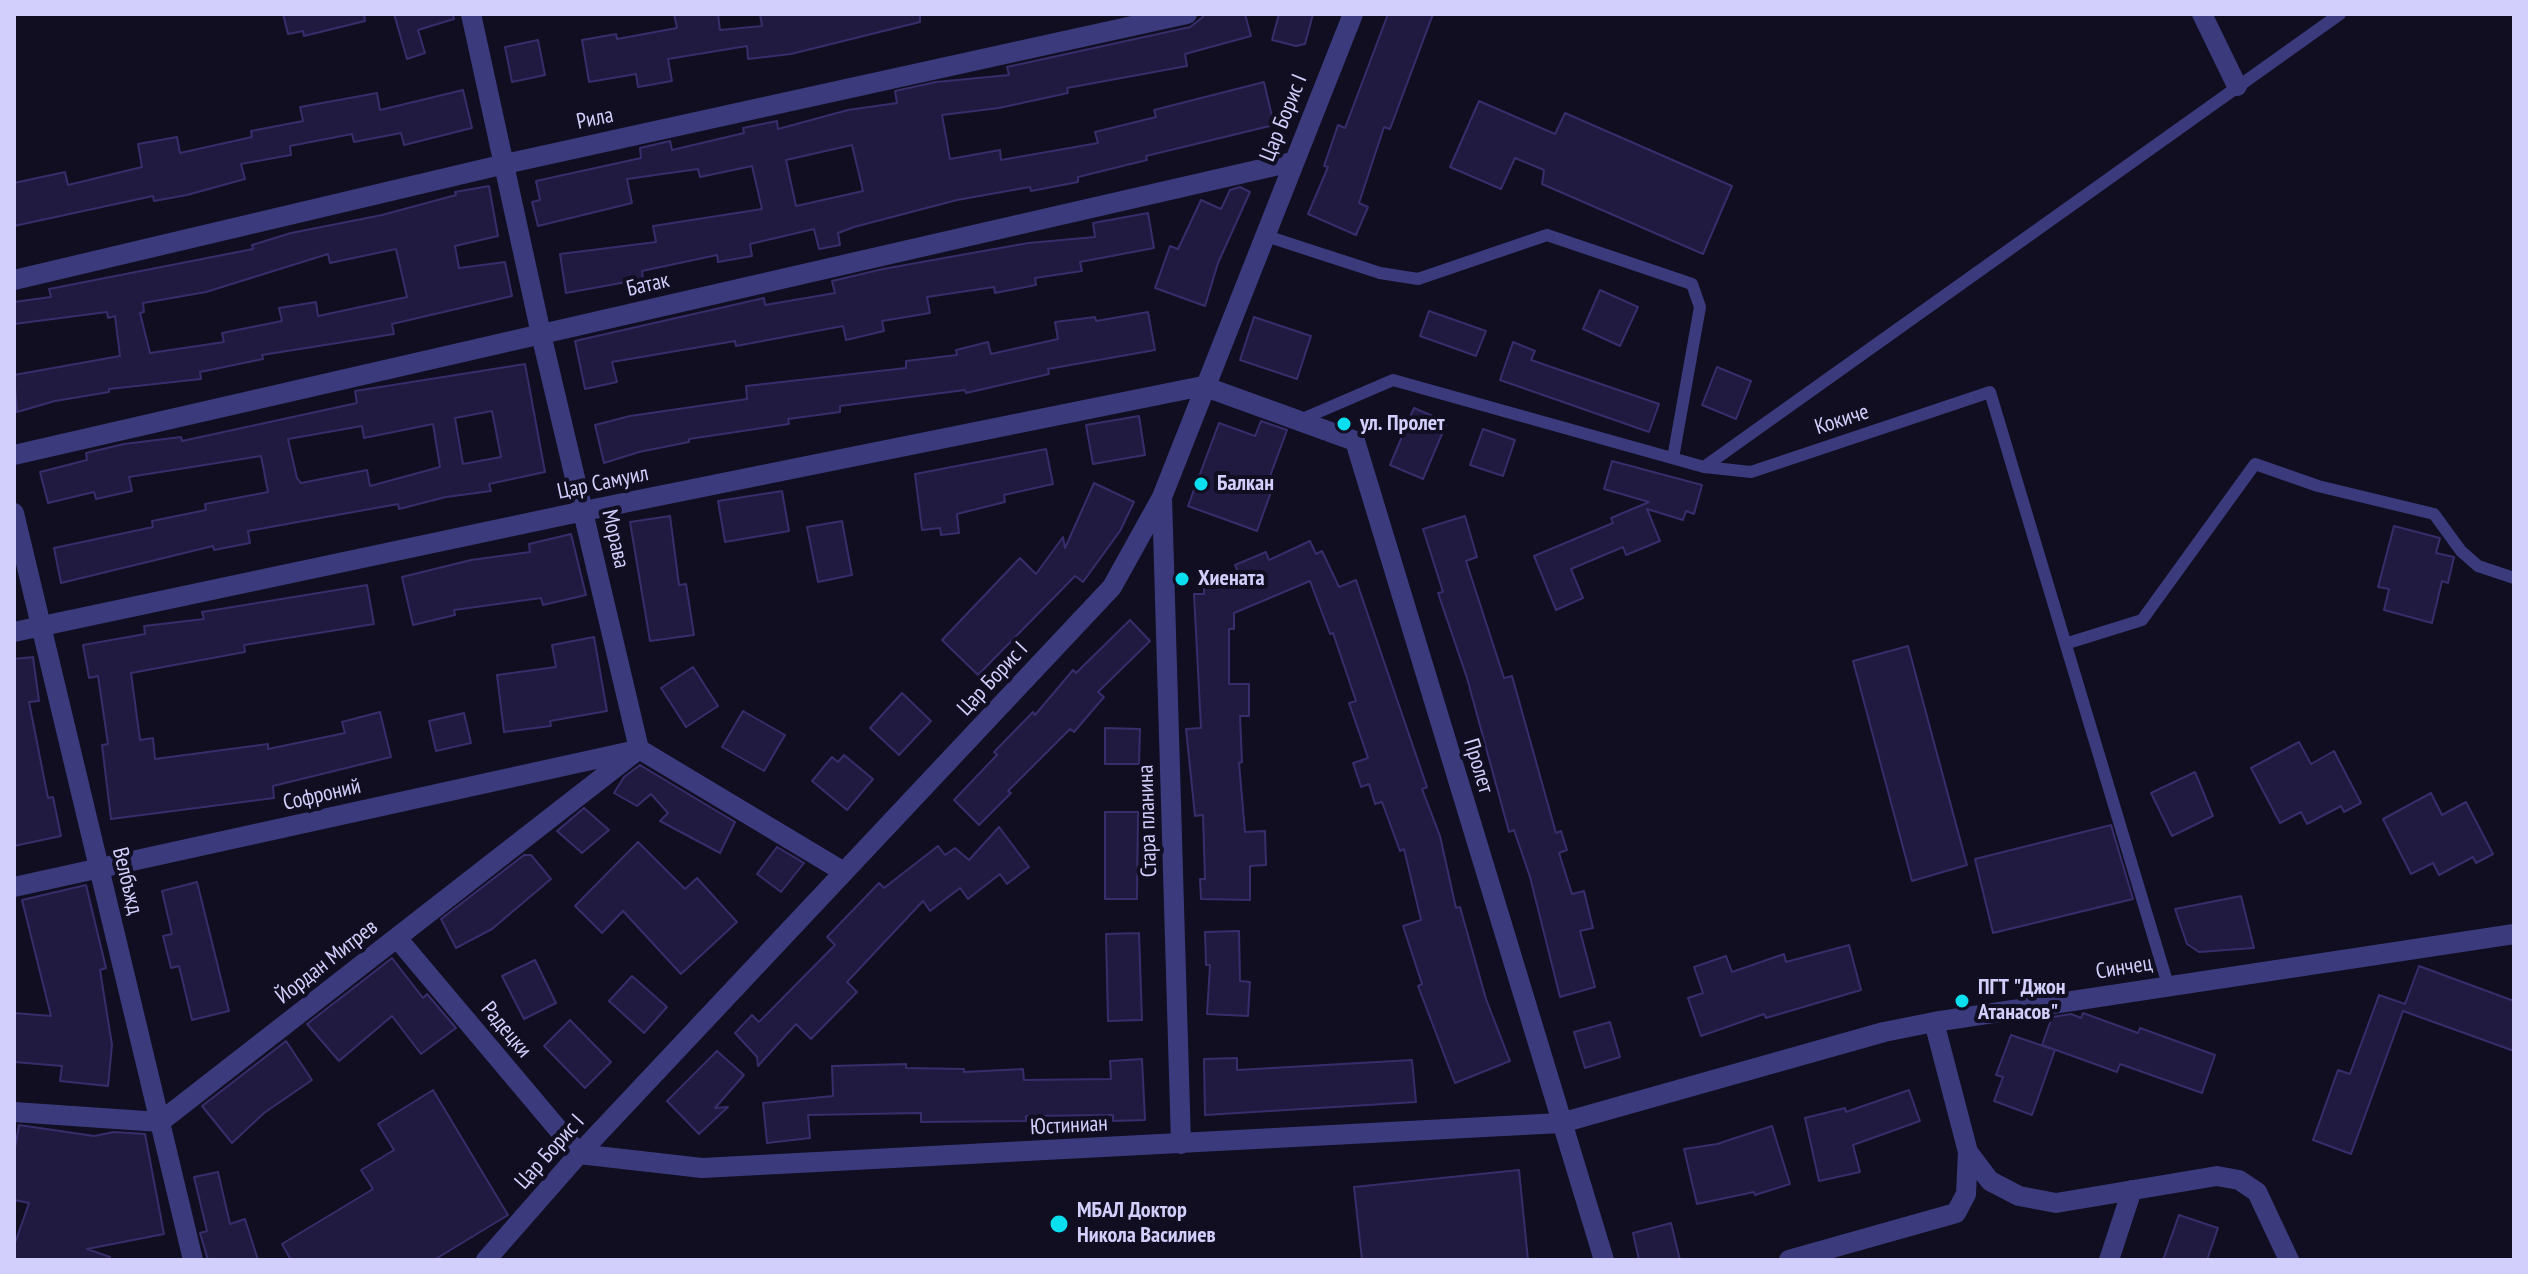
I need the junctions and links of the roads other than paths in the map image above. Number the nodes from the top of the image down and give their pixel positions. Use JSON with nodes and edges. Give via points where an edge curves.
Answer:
{"nodes":[{"id":1,"x":471,"y":14,"type":"edge"},
{"id":2,"x":1187,"y":14,"type":"edge"},
{"id":3,"x":1353,"y":14,"type":"edge"},
{"id":4,"x":2202,"y":14,"type":"edge"},
{"id":5,"x":2340,"y":14,"type":"edge"},
{"id":6,"x":2237,"y":86,"type":"junction"},
{"id":7,"x":1292,"y":162,"type":"junction"},
{"id":8,"x":505,"y":164,"type":"junction"},
{"id":9,"x":1263,"y":235,"type":"junction"},
{"id":10,"x":14,"y":280,"type":"edge"},
{"id":11,"x":541,"y":334,"type":"junction"},
{"id":12,"x":1203,"y":386,"type":"junction"},
{"id":13,"x":1299,"y":421,"type":"junction"},
{"id":14,"x":14,"y":455,"type":"edge"},
{"id":15,"x":1673,"y":458,"type":"junction"},
{"id":16,"x":1704,"y":467,"type":"junction"},
{"id":17,"x":1162,"y":497,"type":"junction"},
{"id":18,"x":584,"y":511,"type":"junction"},
{"id":19,"x":14,"y":513,"type":"edge"},
{"id":20,"x":2514,"y":578,"type":"edge"},
{"id":21,"x":40,"y":626,"type":"junction"},
{"id":22,"x":14,"y":632,"type":"edge"},
{"id":23,"x":2068,"y":643,"type":"junction"},
{"id":24,"x":639,"y":749,"type":"junction"},
{"id":25,"x":99,"y":869,"type":"junction"},
{"id":26,"x":844,"y":872,"type":"junction"},
{"id":27,"x":14,"y":887,"type":"edge"},
{"id":28,"x":2514,"y":934,"type":"edge"},
{"id":29,"x":397,"y":938,"type":"junction"},
{"id":30,"x":2168,"y":985,"type":"junction"},
{"id":31,"x":1934,"y":1022,"type":"junction"},
{"id":32,"x":14,"y":1112,"type":"edge"},
{"id":33,"x":160,"y":1122,"type":"junction"},
{"id":34,"x":1561,"y":1123,"type":"junction"},
{"id":35,"x":1181,"y":1144,"type":"junction"},
{"id":36,"x":1968,"y":1152,"type":"junction"},
{"id":37,"x":579,"y":1154,"type":"junction"},
{"id":38,"x":2132,"y":1190,"type":"junction"},
{"id":39,"x":193,"y":1260,"type":"edge"},
{"id":40,"x":486,"y":1260,"type":"edge"},
{"id":41,"x":1604,"y":1260,"type":"edge"},
{"id":42,"x":1789,"y":1260,"type":"edge"},
{"id":43,"x":2109,"y":1260,"type":"edge"},
{"id":44,"x":2289,"y":1260,"type":"edge"}],
"edges":[{"from":1,"to":8,"type":"street","name":"Морава"},
{"from":2,"to":8,"type":"street","name":"Рила"},
{"from":3,"to":7,"type":"street","name":"Цар Борис I"},
{"from":4,"to":6,"type":"street"},
{"from":5,"to":6,"type":"lane"},
{"from":6,"to":16,"type":"lane"},
{"from":7,"to":9,"type":"street","name":"Цар Борис I"},
{"from":7,"to":11,"type":"street","name":"Батак"},
{"from":8,"to":10,"type":"street","name":"Рила"},
{"from":8,"to":11,"type":"street","name":"Морава"},
{"from":9,"to":12,"type":"street","name":"Цар Борис I"},
{"from":9,"to":15,"type":"lane","via":[[1380,273],[1418,279],[1547,235],[1692,284],[1700,307]]},
{"from":11,"to":14,"type":"street","name":"Батак"},
{"from":11,"to":18,"type":"street","name":"Морава"},
{"from":12,"to":13,"type":"street","name":"Пролет"},
{"from":12,"to":17,"type":"street","name":"Цар Борис I"},
{"from":12,"to":18,"type":"street","name":"Цар Самуил"},
{"from":13,"to":15,"type":"lane","name":"Кокиче","via":[[1393,380]]},
{"from":13,"to":34,"type":"street","name":"Пролет","via":[[1355,441]]},
{"from":15,"to":16,"type":"lane","name":"Кокиче"},
{"from":16,"to":23,"type":"lane","name":"Кокиче","via":[[1751,472],[1990,392]]},
{"from":17,"to":26,"type":"street","name":"Цар Борис I","via":[[1112,587]]},
{"from":17,"to":35,"type":"street","name":"Стара планина"},
{"from":18,"to":21,"type":"street","name":"Цар Самуил"},
{"from":18,"to":24,"type":"street","name":"Морава"},
{"from":19,"to":21,"type":"street","name":"Велбъжд"},
{"from":20,"to":23,"type":"lane","via":[[2478,566],[2434,514],[2318,486],[2255,464],[2142,620]]},
{"from":21,"to":22,"type":"street","name":"Цар Самуил"},
{"from":21,"to":25,"type":"street","name":"Велбъжд"},
{"from":23,"to":30,"type":"lane"},
{"from":24,"to":25,"type":"street","name":"Софроний"},
{"from":24,"to":26,"type":"street"},
{"from":24,"to":29,"type":"street","name":"Йордан Митрев"},
{"from":25,"to":27,"type":"street","name":"Софроний"},
{"from":25,"to":33,"type":"street","name":"Велбъжд"},
{"from":26,"to":37,"type":"street","name":"Цар Борис I"},
{"from":28,"to":30,"type":"street","name":"Синчец"},
{"from":29,"to":33,"type":"street","name":"Йордан Митрев"},
{"from":29,"to":37,"type":"street","name":"Радецки"},
{"from":30,"to":31,"type":"street","name":"Синчец"},
{"from":31,"to":34,"type":"street","name":"Синчец"},
{"from":31,"to":36,"type":"street"},
{"from":32,"to":33,"type":"street"},
{"from":33,"to":39,"type":"street","name":"Велбъжд"},
{"from":34,"to":35,"type":"street","name":"Юстиниан"},
{"from":34,"to":41,"type":"street","name":"Пролет"},
{"from":35,"to":37,"type":"street","name":"Юстиниан","via":[[702,1168]]},
{"from":36,"to":38,"type":"street","via":[[1990,1181],[2019,1196],[2056,1203]]},
{"from":36,"to":42,"type":"street","via":[[1966,1194],[1956,1213]]},
{"from":37,"to":40,"type":"street","name":"Цар Борис I"},
{"from":38,"to":43,"type":"street"},
{"from":38,"to":44,"type":"street","via":[[2217,1176],[2239,1180],[2257,1192]]}]}
